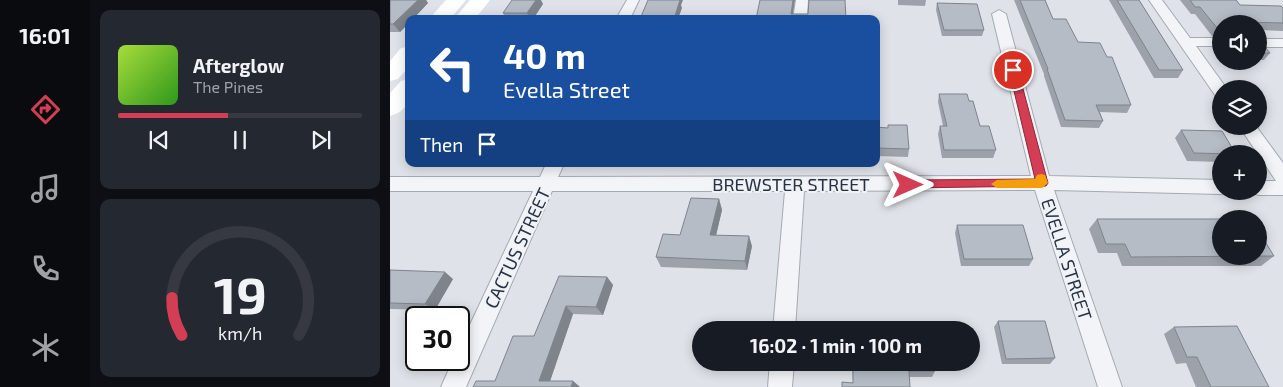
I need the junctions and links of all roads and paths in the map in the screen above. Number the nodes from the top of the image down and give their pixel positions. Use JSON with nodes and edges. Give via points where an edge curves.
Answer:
{"nodes":[{"id":1,"x":456,"y":0,"type":"edge"},
{"id":2,"x":480,"y":0,"type":"edge"},
{"id":3,"x":632,"y":0,"type":"edge"},
{"id":4,"x":802,"y":0,"type":"edge"},
{"id":5,"x":1155,"y":0,"type":"edge"},
{"id":6,"x":999,"y":14,"type":"dead end"},
{"id":7,"x":443,"y":15,"type":"edge"},
{"id":8,"x":467,"y":15,"type":"edge"},
{"id":9,"x":625,"y":15,"type":"edge"},
{"id":10,"x":800,"y":15,"type":"edge"},
{"id":11,"x":1186,"y":42,"type":"junction"},
{"id":12,"x":1212,"y":42,"type":"edge"},
{"id":13,"x":1267,"y":42,"type":"edge"},
{"id":14,"x":1283,"y":43,"type":"edge"},
{"id":15,"x":405,"y":57,"type":"edge"},
{"id":16,"x":390,"y":74,"type":"edge"},
{"id":17,"x":1213,"y":80,"type":"edge"},
{"id":18,"x":405,"y":91,"type":"edge"},
{"id":19,"x":390,"y":108,"type":"edge"},
{"id":20,"x":1253,"y":135,"type":"edge"},
{"id":21,"x":551,"y":173,"type":"edge"},
{"id":22,"x":1283,"y":177,"type":"edge"},
{"id":23,"x":1042,"y":183,"type":"junction"},
{"id":24,"x":390,"y":184,"type":"edge"},
{"id":25,"x":795,"y":184,"type":"junction"},
{"id":26,"x":1212,"y":187,"type":"edge"},
{"id":27,"x":1267,"y":188,"type":"edge"},
{"id":28,"x":1283,"y":188,"type":"edge"},
{"id":29,"x":785,"y":321,"type":"edge"},
{"id":30,"x":781,"y":371,"type":"edge"},
{"id":31,"x":453,"y":387,"type":"edge"},
{"id":32,"x":780,"y":387,"type":"edge"},
{"id":33,"x":1110,"y":387,"type":"edge"}],
"edges":[{"from":1,"to":7,"type":"main road"},
{"from":2,"to":8,"type":"main road"},
{"from":3,"to":9,"type":"street"},
{"from":4,"to":10,"type":"street"},
{"from":5,"to":11,"type":"street"},
{"from":6,"to":23,"type":"street","name":"EVELLA STREET"},
{"from":11,"to":12,"type":"street"},
{"from":11,"to":17,"type":"street"},
{"from":13,"to":14,"type":"street"},
{"from":15,"to":16,"type":"main road"},
{"from":18,"to":19,"type":"main road"},
{"from":20,"to":22,"type":"street"},
{"from":21,"to":24,"type":"street","name":"BREWSTER STREET"},
{"from":21,"to":25,"type":"street","name":"BREWSTER STREET"},
{"from":21,"to":31,"type":"street","name":"CACTUS STREET"},
{"from":23,"to":25,"type":"street","name":"BREWSTER STREET"},
{"from":23,"to":26,"type":"street","name":"BREWSTER STREET"},
{"from":23,"to":33,"type":"street","name":"EVELLA STREET"},
{"from":25,"to":29,"type":"street"},
{"from":27,"to":28,"type":"street"},
{"from":30,"to":32,"type":"street"}]}
